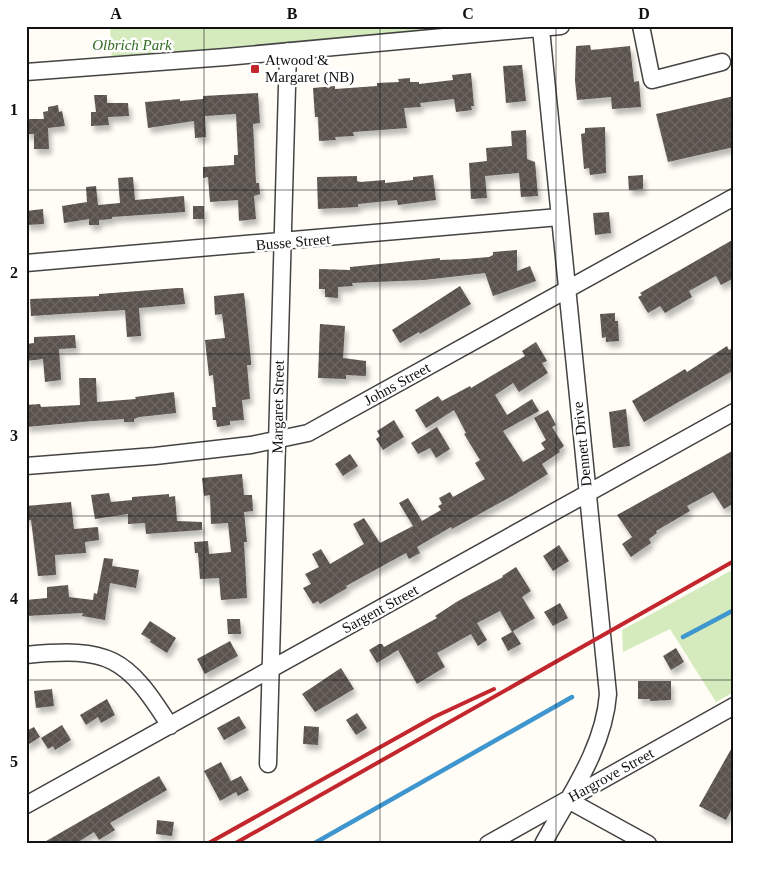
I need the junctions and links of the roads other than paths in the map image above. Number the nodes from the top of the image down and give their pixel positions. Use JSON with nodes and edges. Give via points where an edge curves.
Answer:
{"nodes":[{"id":1,"x":561,"y":26,"type":"edge"},
{"id":2,"x":641,"y":26,"type":"edge"},
{"id":3,"x":541,"y":29,"type":"junction"},
{"id":4,"x":288,"y":51,"type":"junction"},
{"id":5,"x":722,"y":62,"type":"dead end"},
{"id":6,"x":26,"y":72,"type":"edge"},
{"id":7,"x":734,"y":197,"type":"edge"},
{"id":8,"x":559,"y":217,"type":"junction"},
{"id":9,"x":284,"y":243,"type":"junction"},
{"id":10,"x":26,"y":263,"type":"edge"},
{"id":11,"x":566,"y":291,"type":"junction"},
{"id":12,"x":734,"y":412,"type":"edge"},
{"id":13,"x":278,"y":441,"type":"junction"},
{"id":14,"x":26,"y":466,"type":"edge"},
{"id":15,"x":587,"y":494,"type":"junction"},
{"id":16,"x":26,"y":655,"type":"edge"},
{"id":17,"x":272,"y":668,"type":"junction"},
{"id":18,"x":734,"y":706,"type":"edge"},
{"id":19,"x":170,"y":726,"type":"junction"},
{"id":20,"x":268,"y":764,"type":"dead end"},
{"id":21,"x":568,"y":800,"type":"junction"},
{"id":22,"x":26,"y":805,"type":"edge"},
{"id":23,"x":488,"y":844,"type":"edge"},
{"id":24,"x":543,"y":844,"type":"edge"},
{"id":25,"x":648,"y":844,"type":"edge"}],
"edges":[{"from":1,"to":3,"type":"street"},
{"from":2,"to":5,"type":"street","via":[[652,80]]},
{"from":3,"to":4,"type":"street"},
{"from":3,"to":8,"type":"street","name":"Dennett Drive"},
{"from":4,"to":6,"type":"street"},
{"from":4,"to":9,"type":"street","name":"Margaret Street"},
{"from":7,"to":11,"type":"street","name":"Johns Street"},
{"from":8,"to":9,"type":"street","name":"Busse Street"},
{"from":8,"to":11,"type":"street","name":"Dennett Drive"},
{"from":9,"to":10,"type":"street","name":"Busse Street"},
{"from":9,"to":13,"type":"street","name":"Margaret Street"},
{"from":11,"to":13,"type":"street","name":"Johns Street","via":[[308,433]]},
{"from":11,"to":15,"type":"street","name":"Dennett Drive"},
{"from":12,"to":15,"type":"street","name":"Sargent Street"},
{"from":13,"to":14,"type":"street","name":"Johns Street","via":[[155,456]]},
{"from":13,"to":17,"type":"street","name":"Margaret Street"},
{"from":15,"to":17,"type":"street","name":"Sargent Street"},
{"from":15,"to":21,"type":"street","name":"Dennett Drive","via":[[608,694],[605,721],[596,748]]},
{"from":16,"to":19,"type":"street","via":[[65,651],[111,660],[142,684]]},
{"from":17,"to":19,"type":"street","name":"Sargent Street"},
{"from":17,"to":20,"type":"street","name":"Margaret Street"},
{"from":18,"to":21,"type":"street","name":"Hargrove Street"},
{"from":19,"to":22,"type":"street","name":"Sargent Street"},
{"from":21,"to":23,"type":"street","name":"Hargrove Street"},
{"from":21,"to":24,"type":"street","name":"Dennett Drive"},
{"from":21,"to":25,"type":"street"}]}
